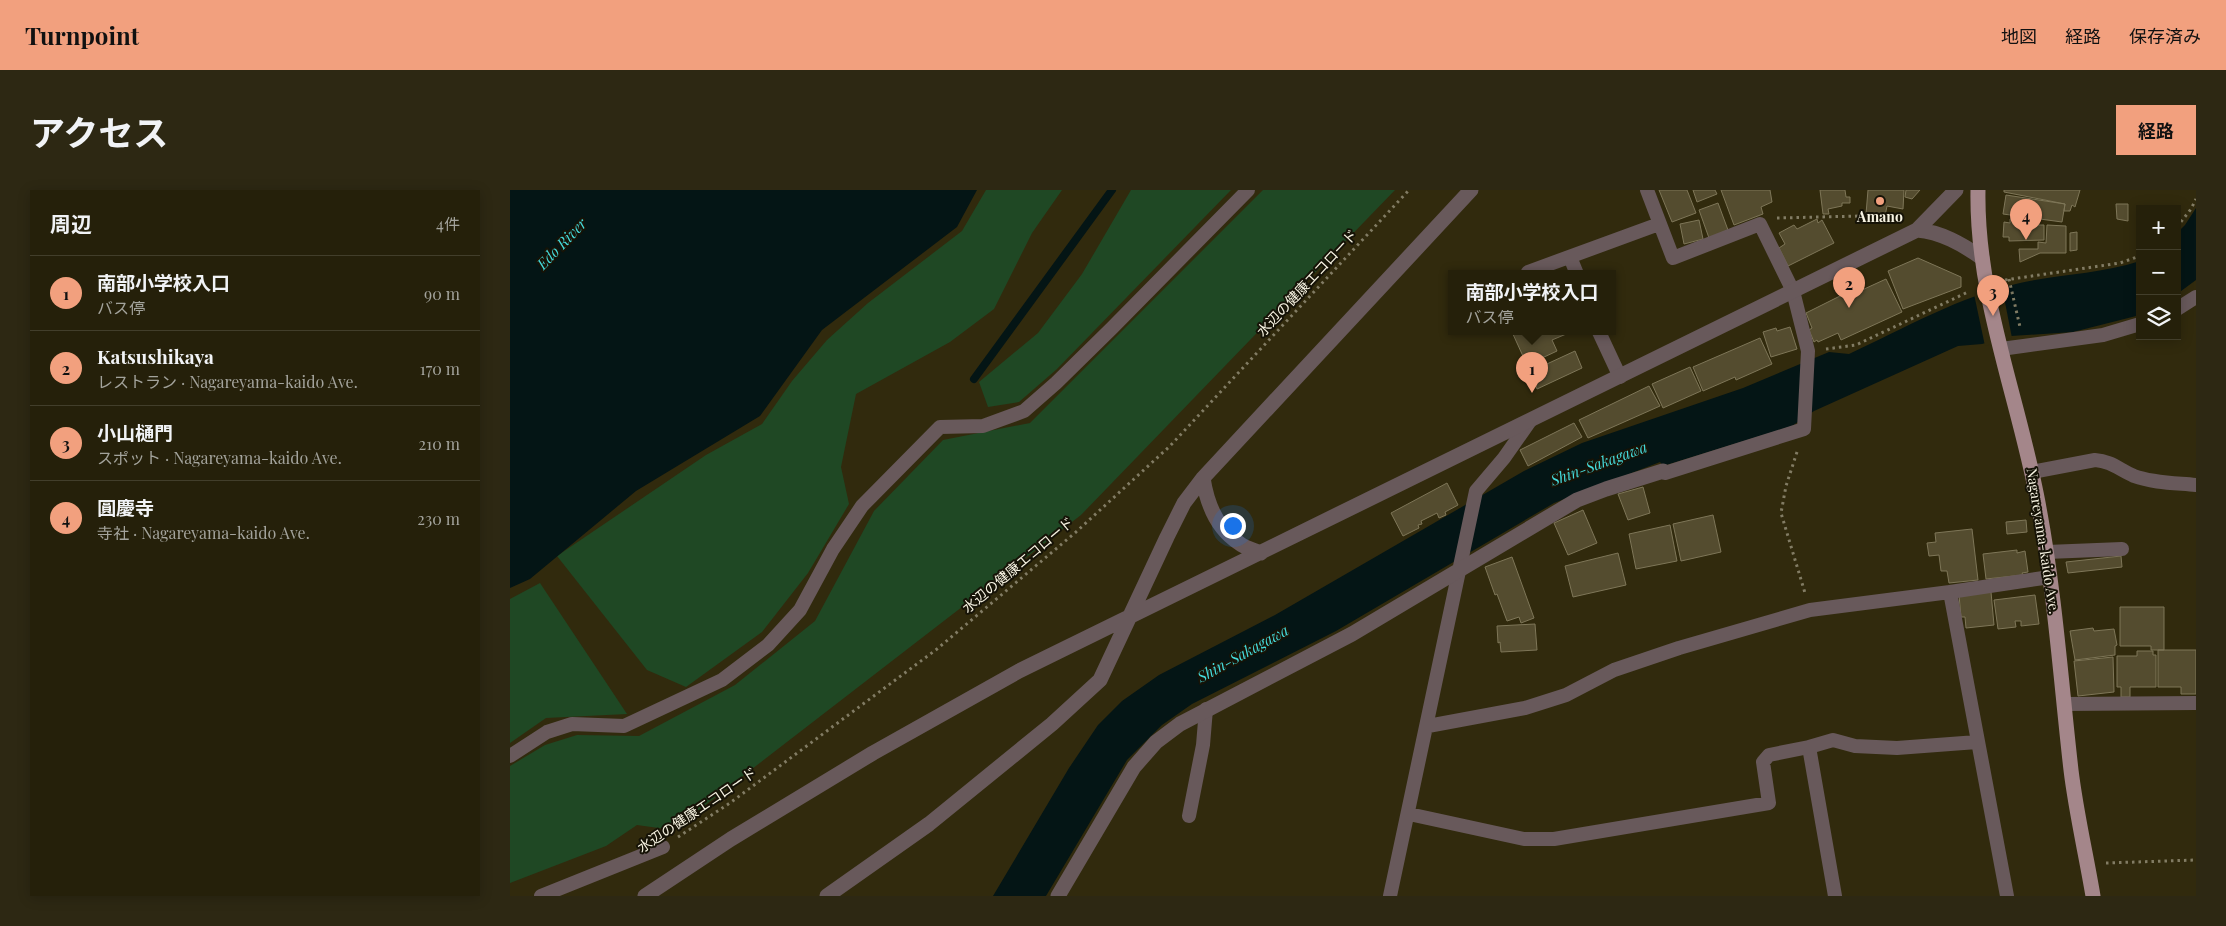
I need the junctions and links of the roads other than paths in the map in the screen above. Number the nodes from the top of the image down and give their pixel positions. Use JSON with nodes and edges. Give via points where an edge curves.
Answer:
{"nodes":[{"id":1,"x":1248,"y":190,"type":"edge"},
{"id":2,"x":1471,"y":190,"type":"edge"},
{"id":3,"x":1647,"y":190,"type":"edge"},
{"id":4,"x":1956,"y":190,"type":"edge"},
{"id":5,"x":1978,"y":190,"type":"edge"},
{"id":6,"x":1659,"y":224,"type":"junction"},
{"id":7,"x":1917,"y":230,"type":"junction"},
{"id":8,"x":1570,"y":257,"type":"junction"},
{"id":9,"x":1982,"y":258,"type":"junction"},
{"id":10,"x":1534,"y":270,"type":"edge"},
{"id":11,"x":1575,"y":270,"type":"edge"},
{"id":12,"x":1793,"y":291,"type":"junction"},
{"id":13,"x":2136,"y":325,"type":"edge"},
{"id":14,"x":1600,"y":335,"type":"edge"},
{"id":15,"x":2000,"y":346,"type":"junction"},
{"id":16,"x":1620,"y":377,"type":"junction"},
{"id":17,"x":1530,"y":421,"type":"junction"},
{"id":18,"x":1663,"y":471,"type":"joint"},
{"id":19,"x":2032,"y":472,"type":"junction"},
{"id":20,"x":1203,"y":478,"type":"junction"},
{"id":21,"x":2196,"y":485,"type":"edge"},
{"id":22,"x":2122,"y":548,"type":"dead end"},
{"id":23,"x":2047,"y":552,"type":"junction"},
{"id":24,"x":1261,"y":553,"type":"junction"},
{"id":25,"x":1460,"y":571,"type":"junction"},
{"id":26,"x":2050,"y":577,"type":"junction"},
{"id":27,"x":1950,"y":592,"type":"junction"},
{"id":28,"x":1130,"y":616,"type":"junction"},
{"id":29,"x":2196,"y":703,"type":"edge"},
{"id":30,"x":2064,"y":704,"type":"junction"},
{"id":31,"x":1206,"y":709,"type":"junction"},
{"id":32,"x":1428,"y":726,"type":"junction"},
{"id":33,"x":1977,"y":742,"type":"junction"},
{"id":34,"x":1809,"y":747,"type":"junction"},
{"id":35,"x":510,"y":756,"type":"edge"},
{"id":36,"x":1409,"y":814,"type":"junction"},
{"id":37,"x":1189,"y":816,"type":"dead end"},
{"id":38,"x":663,"y":847,"type":"road end"},
{"id":39,"x":541,"y":896,"type":"edge"},
{"id":40,"x":645,"y":896,"type":"edge"},
{"id":41,"x":827,"y":896,"type":"edge"},
{"id":42,"x":1058,"y":896,"type":"edge"},
{"id":43,"x":1390,"y":896,"type":"edge"},
{"id":44,"x":1835,"y":896,"type":"edge"},
{"id":45,"x":2007,"y":896,"type":"edge"},
{"id":46,"x":2093,"y":896,"type":"edge"}],
"edges":[{"from":1,"to":35,"type":"lane","via":[[1112,328],[1024,411],[983,426],[940,427],[862,506],[833,549],[800,610],[768,645],[722,680],[624,726],[572,724],[547,732]]},
{"from":2,"to":20,"type":"street"},
{"from":3,"to":6,"type":"lane"},
{"from":4,"to":7,"type":"street"},
{"from":5,"to":9,"type":"main road","name":"Nagareyama-kaido Ave."},
{"from":6,"to":8,"type":"lane"},
{"from":6,"to":12,"type":"lane","via":[[1673,258],[1760,224]]},
{"from":7,"to":9,"type":"street","via":[[1951,239]]},
{"from":7,"to":12,"type":"street"},
{"from":8,"to":10,"type":"lane"},
{"from":8,"to":11,"type":"lane"},
{"from":9,"to":15,"type":"main road","name":"Nagareyama-kaido Ave.","via":[[1991,286]]},
{"from":12,"to":16,"type":"street"},
{"from":12,"to":18,"type":"lane","via":[[1808,351],[1804,429]]},
{"from":13,"to":15,"type":"lane","via":[[2103,336]]},
{"from":14,"to":16,"type":"lane"},
{"from":15,"to":19,"type":"main road","name":"Nagareyama-kaido Ave."},
{"from":16,"to":17,"type":"street"},
{"from":17,"to":24,"type":"street"},
{"from":17,"to":25,"type":"lane","via":[[1476,491]]},
{"from":18,"to":25,"type":"street","via":[[1577,500]]},
{"from":19,"to":21,"type":"lane","via":[[2095,460],[2106,461],[2134,476]]},
{"from":19,"to":23,"type":"main road","name":"Nagareyama-kaido Ave."},
{"from":20,"to":24,"type":"street","via":[[1207,503],[1217,521],[1238,543]]},
{"from":20,"to":28,"type":"street","via":[[1184,503]]},
{"from":22,"to":23,"type":"lane"},
{"from":23,"to":26,"type":"main road","name":"Nagareyama-kaido Ave."},
{"from":24,"to":28,"type":"street"},
{"from":25,"to":31,"type":"street","via":[[1352,634]]},
{"from":25,"to":32,"type":"lane"},
{"from":26,"to":27,"type":"lane"},
{"from":26,"to":30,"type":"main road","name":"Nagareyama-kaido Ave."},
{"from":27,"to":32,"type":"lane","via":[[1810,610],[1623,667],[1566,695],[1525,708]]},
{"from":27,"to":33,"type":"lane"},
{"from":28,"to":40,"type":"street","via":[[1019,671],[873,752]]},
{"from":28,"to":41,"type":"street","via":[[1100,680],[1052,724],[929,824]]},
{"from":29,"to":30,"type":"lane"},
{"from":30,"to":46,"type":"main road","name":"Nagareyama-kaido Ave.","via":[[2071,771]]},
{"from":31,"to":37,"type":"lane","via":[[1203,745]]},
{"from":31,"to":42,"type":"street","via":[[1156,742],[1134,767]]},
{"from":32,"to":36,"type":"lane"},
{"from":33,"to":34,"type":"lane","via":[[1897,748],[1855,746],[1833,740]]},
{"from":33,"to":45,"type":"lane"},
{"from":34,"to":36,"type":"lane","via":[[1769,755],[1763,762],[1769,803],[1564,838],[1524,839]]},
{"from":34,"to":44,"type":"lane"},
{"from":36,"to":43,"type":"lane"},
{"from":38,"to":39,"type":"lane"}]}
